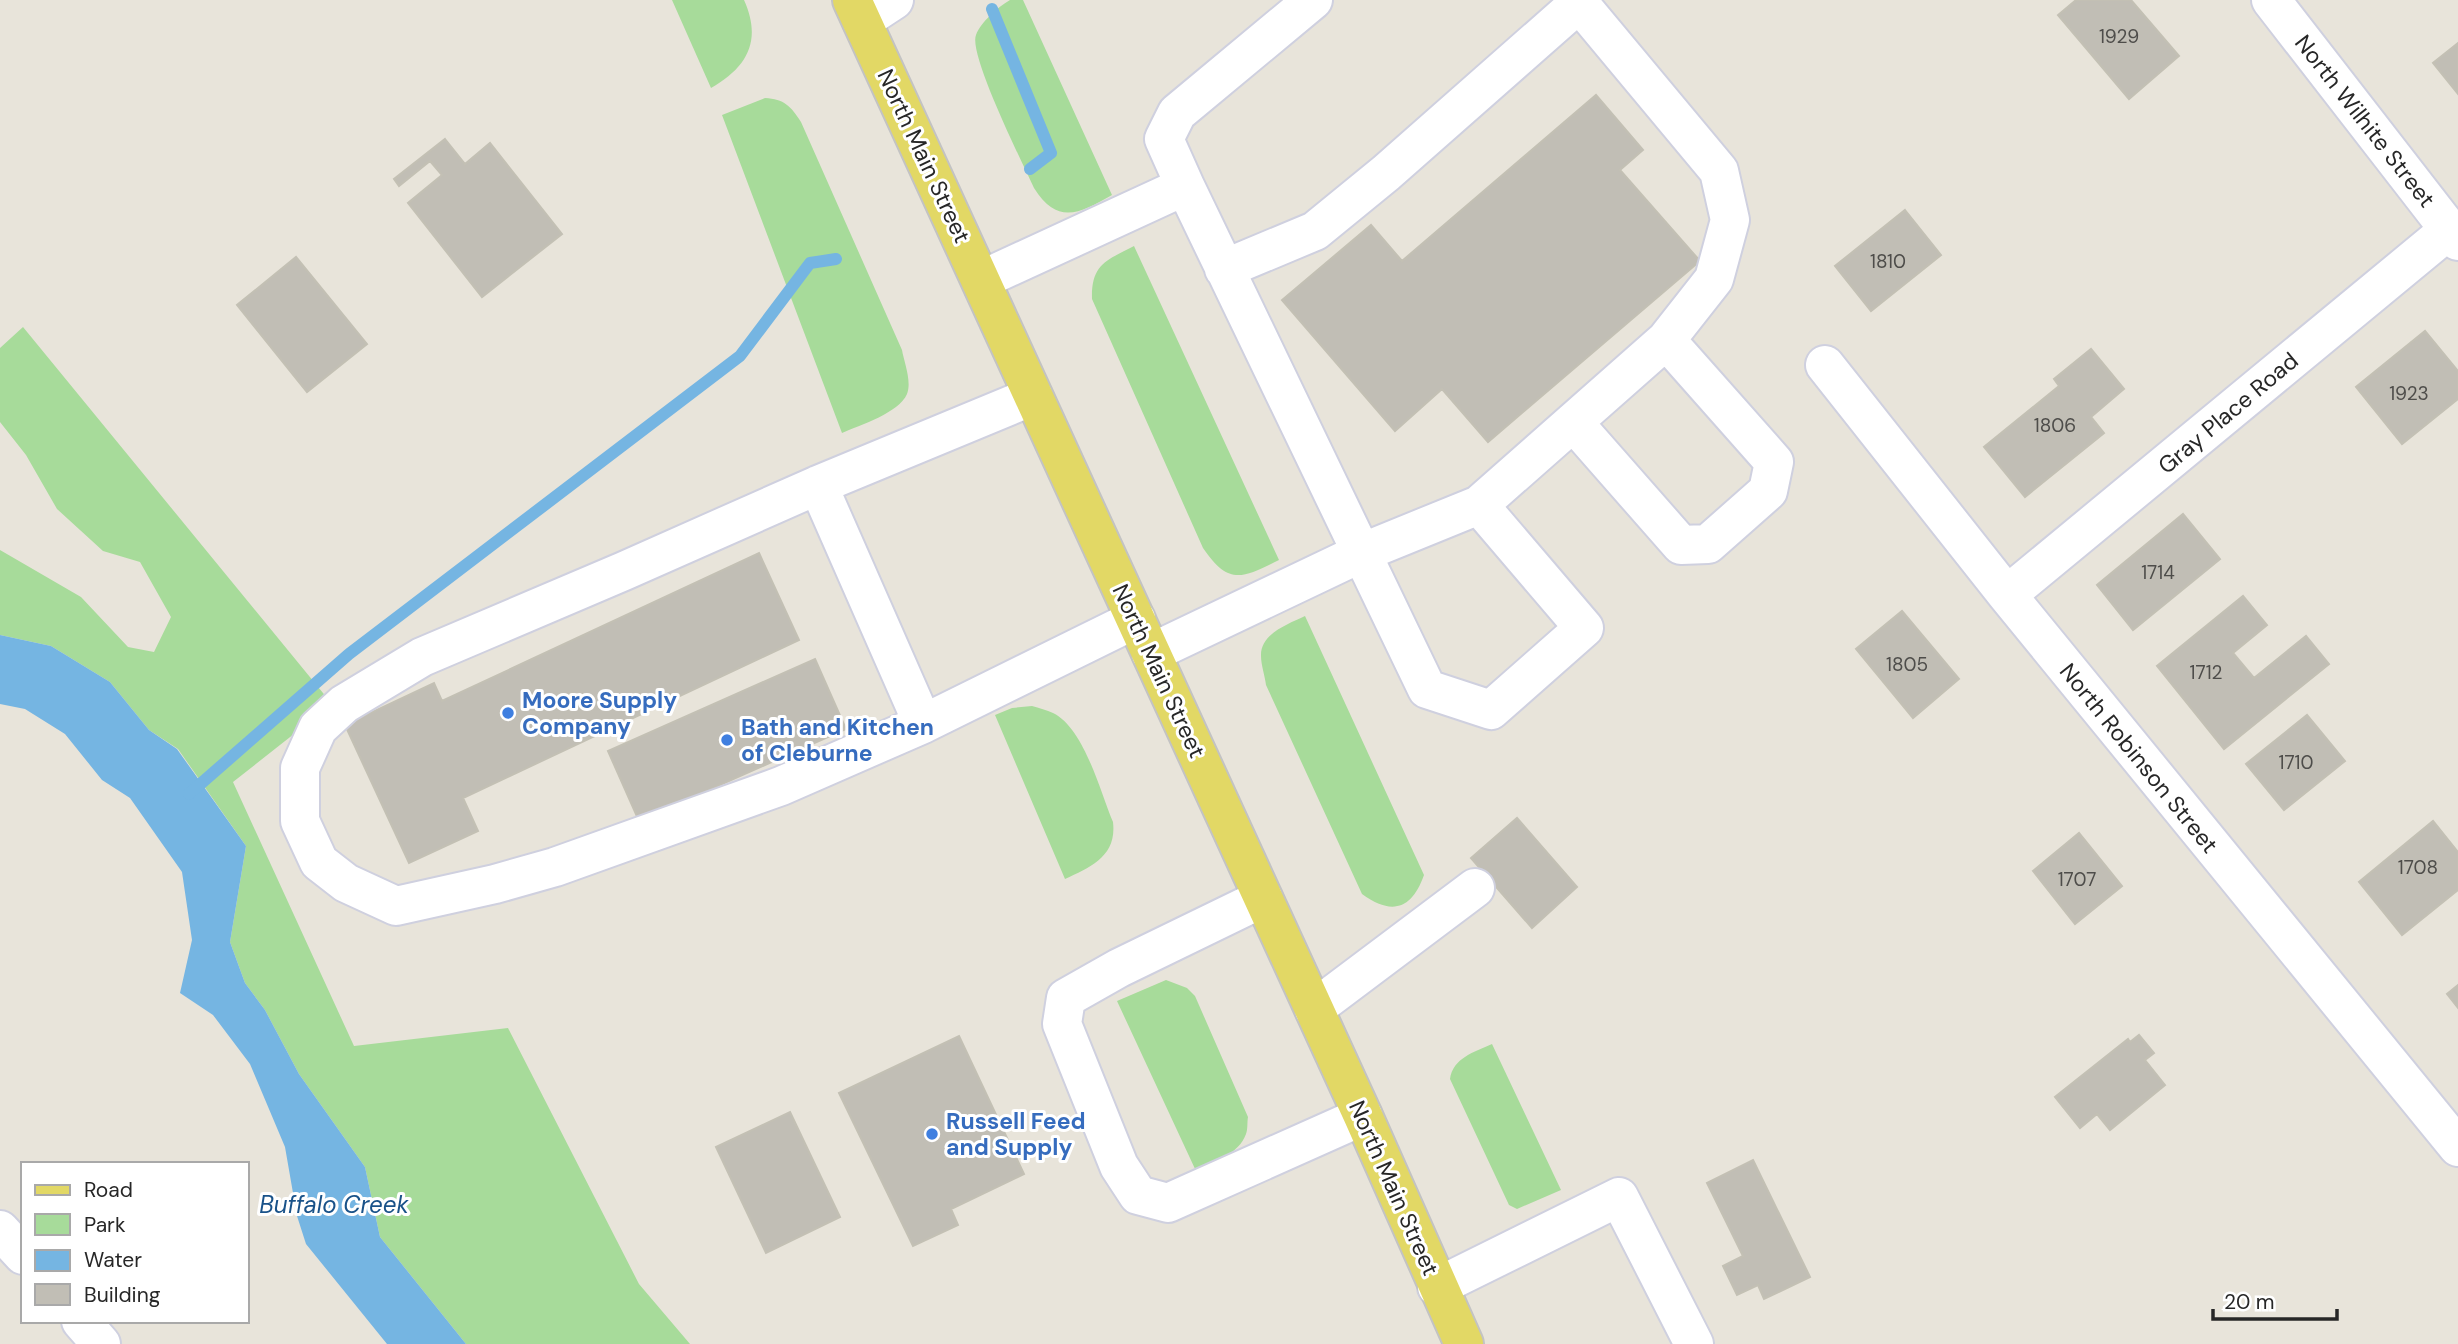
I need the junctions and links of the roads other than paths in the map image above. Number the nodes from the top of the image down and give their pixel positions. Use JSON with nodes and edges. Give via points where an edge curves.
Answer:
{"nodes":[{"id":1,"x":894,"y":0,"type":"edge"},
{"id":2,"x":1313,"y":0,"type":"edge"},
{"id":3,"x":2271,"y":0,"type":"edge"},
{"id":4,"x":1580,"y":1,"type":"edge"},
{"id":5,"x":857,"y":10,"type":"edge"},
{"id":6,"x":1185,"y":186,"type":"junction"},
{"id":7,"x":2453,"y":235,"type":"edge"},
{"id":8,"x":1224,"y":269,"type":"junction"},
{"id":9,"x":981,"y":280,"type":"junction"},
{"id":10,"x":1666,"y":340,"type":"junction"},
{"id":11,"x":1825,"y":365,"type":"dead end"},
{"id":12,"x":1033,"y":396,"type":"junction"},
{"id":13,"x":1573,"y":422,"type":"junction"},
{"id":14,"x":818,"y":485,"type":"junction"},
{"id":15,"x":1479,"y":505,"type":"junction"},
{"id":16,"x":1361,"y":553,"type":"junction"},
{"id":17,"x":2007,"y":596,"type":"junction"},
{"id":18,"x":1143,"y":636,"type":"junction"},
{"id":19,"x":923,"y":724,"type":"junction"},
{"id":20,"x":1475,"y":888,"type":"dead end"},
{"id":21,"x":1263,"y":898,"type":"junction"},
{"id":22,"x":1314,"y":1009,"type":"junction"},
{"id":23,"x":1363,"y":1116,"type":"junction"},
{"id":24,"x":2458,"y":1147,"type":"edge"},
{"id":25,"x":0,"y":1230,"type":"edge"},
{"id":26,"x":21,"y":1253,"type":"edge"},
{"id":27,"x":1437,"y":1287,"type":"junction"},
{"id":28,"x":82,"y":1323,"type":"edge"},
{"id":29,"x":101,"y":1344,"type":"edge"},
{"id":30,"x":1464,"y":1344,"type":"edge"},
{"id":31,"x":1694,"y":1344,"type":"edge"}],
"edges":[{"from":1,"to":5,"type":"street"},
{"from":2,"to":6,"type":"street","via":[[1178,113],[1164,139]]},
{"from":3,"to":7,"type":"street","name":"North Wilhite Street"},
{"from":4,"to":8,"type":"street","via":[[1315,231]]},
{"from":4,"to":10,"type":"street","via":[[1719,171],[1730,220],[1714,279]]},
{"from":5,"to":9,"type":"main road","name":"North Main Street"},
{"from":6,"to":8,"type":"street"},
{"from":6,"to":9,"type":"street"},
{"from":7,"to":17,"type":"street","name":"Gray Place Road"},
{"from":8,"to":16,"type":"street"},
{"from":9,"to":12,"type":"main road","name":"North Main Street"},
{"from":10,"to":13,"type":"street"},
{"from":10,"to":13,"type":"street","via":[[1774,462],[1768,491],[1708,544],[1681,545]]},
{"from":11,"to":17,"type":"street","name":"North Robinson Street"},
{"from":12,"to":14,"type":"street"},
{"from":12,"to":18,"type":"main road","name":"North Main Street"},
{"from":13,"to":15,"type":"street"},
{"from":14,"to":19,"type":"street"},
{"from":14,"to":19,"type":"street","via":[[422,657],[344,704],[318,728],[300,768],[300,821],[319,862],[346,883],[396,906],[555,867],[781,786]]},
{"from":15,"to":16,"type":"street"},
{"from":15,"to":16,"type":"street","via":[[1584,628],[1491,710],[1426,689]]},
{"from":16,"to":18,"type":"street"},
{"from":17,"to":24,"type":"street","name":"North Robinson Street"},
{"from":18,"to":19,"type":"street"},
{"from":18,"to":21,"type":"main road","name":"North Main Street"},
{"from":20,"to":22,"type":"street"},
{"from":21,"to":22,"type":"main road","name":"North Main Street"},
{"from":21,"to":23,"type":"street","via":[[1066,998],[1062,1024],[1119,1166],[1138,1195],[1168,1203]]},
{"from":22,"to":23,"type":"main road","name":"North Main Street"},
{"from":23,"to":27,"type":"main road","name":"North Main Street"},
{"from":25,"to":26,"type":"street"},
{"from":27,"to":30,"type":"main road","name":"North Main Street"},
{"from":27,"to":31,"type":"street","via":[[1619,1197]]},
{"from":28,"to":29,"type":"street"}]}
